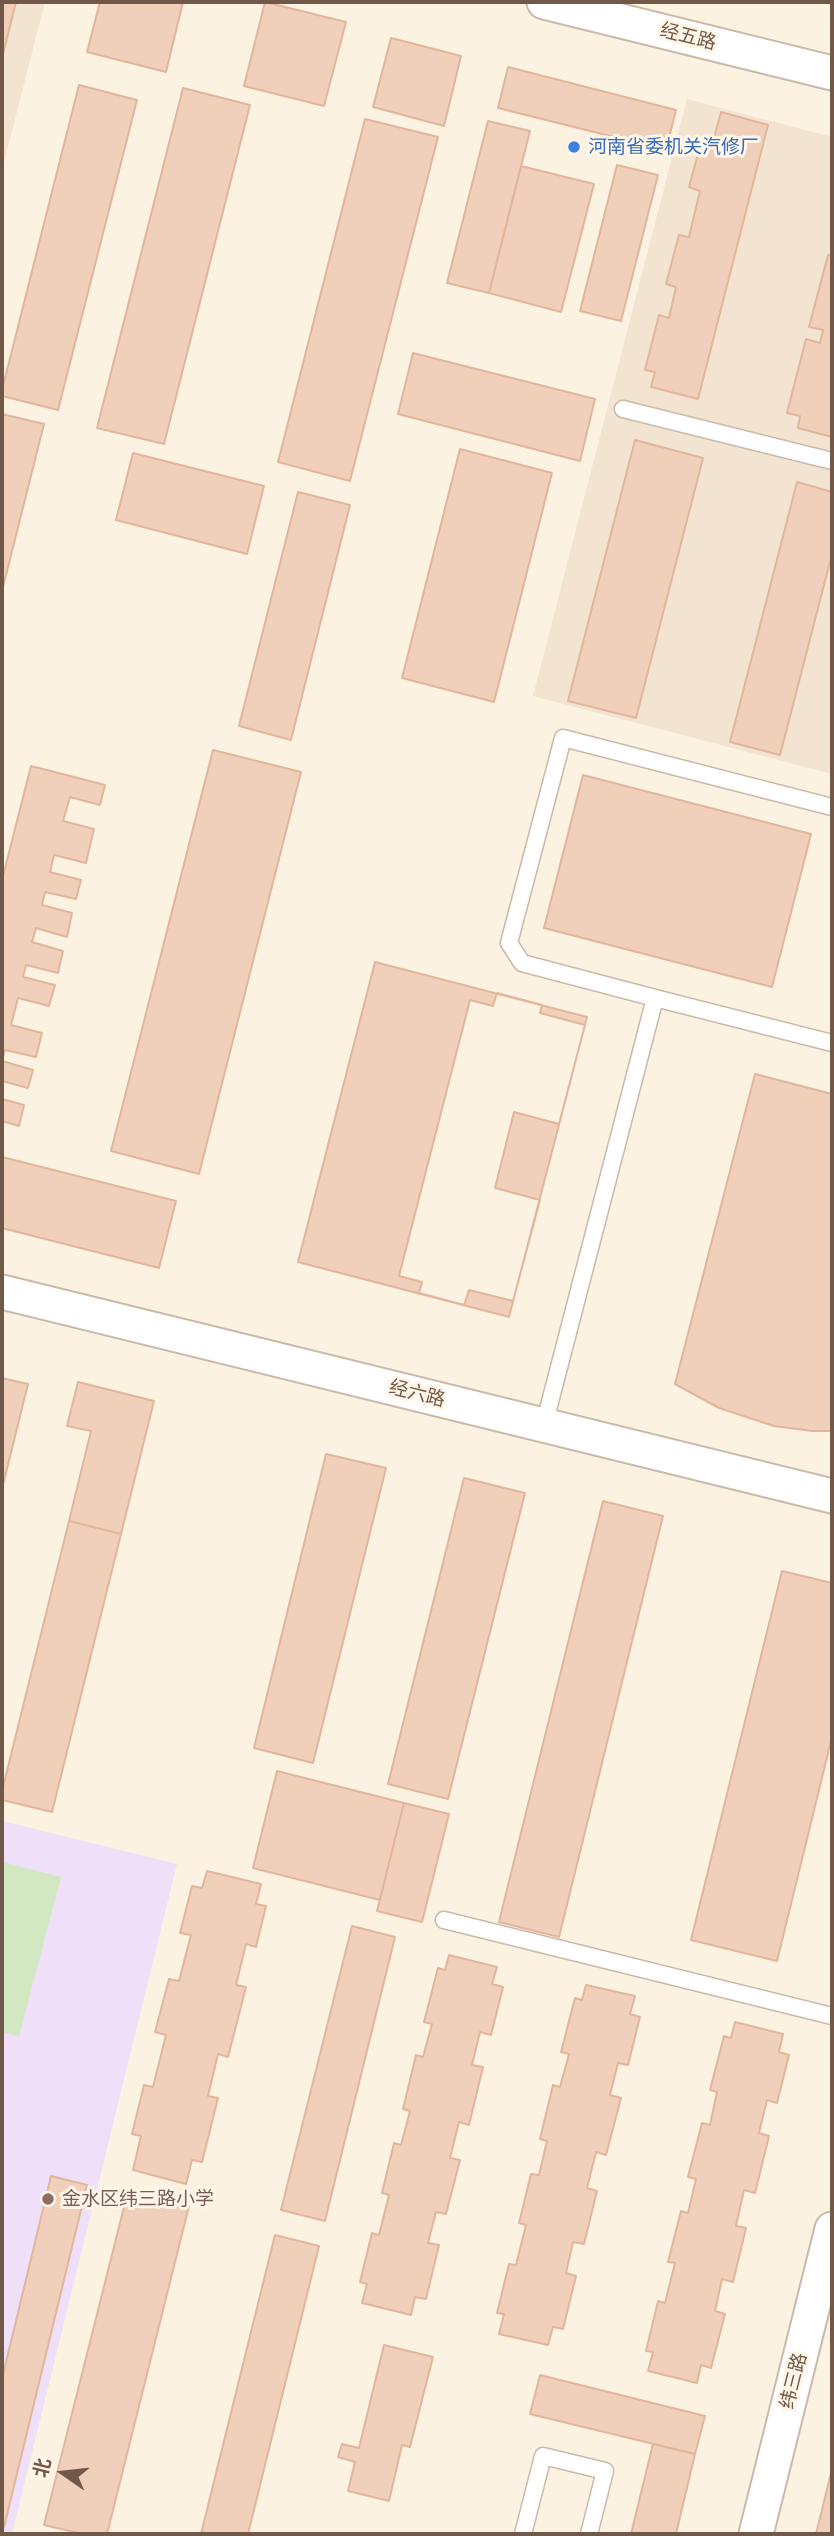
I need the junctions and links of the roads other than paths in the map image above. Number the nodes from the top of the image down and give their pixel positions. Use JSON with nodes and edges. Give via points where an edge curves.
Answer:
{"nodes":[{"id":1,"x":544,"y":2,"type":"edge"},
{"id":2,"x":832,"y":73,"type":"edge"},
{"id":3,"x":624,"y":409,"type":"dead end"},
{"id":4,"x":832,"y":461,"type":"edge"},
{"id":5,"x":832,"y":807,"type":"edge"},
{"id":6,"x":655,"y":998,"type":"junction"},
{"id":7,"x":832,"y":1043,"type":"edge"},
{"id":8,"x":2,"y":1292,"type":"edge"},
{"id":9,"x":544,"y":1425,"type":"junction"},
{"id":10,"x":832,"y":1496,"type":"edge"},
{"id":11,"x":444,"y":1920,"type":"dead end"},
{"id":12,"x":832,"y":2016,"type":"edge"},
{"id":13,"x":832,"y":2229,"type":"edge"},
{"id":14,"x":523,"y":2534,"type":"edge"},
{"id":15,"x":589,"y":2534,"type":"edge"},
{"id":16,"x":756,"y":2534,"type":"edge"}],
"edges":[{"from":1,"to":2,"type":"street","name":"经五路"},
{"from":3,"to":4,"type":"lane"},
{"from":5,"to":6,"type":"lane","via":[[563,738],[509,943],[522,963]]},
{"from":6,"to":7,"type":"lane"},
{"from":6,"to":9,"type":"lane"},
{"from":8,"to":9,"type":"street","name":"经六路"},
{"from":9,"to":10,"type":"street","name":"经六路"},
{"from":11,"to":12,"type":"lane"},
{"from":13,"to":16,"type":"street","name":"纬三路"},
{"from":14,"to":15,"type":"lane","via":[[543,2456],[605,2471]]}]}
